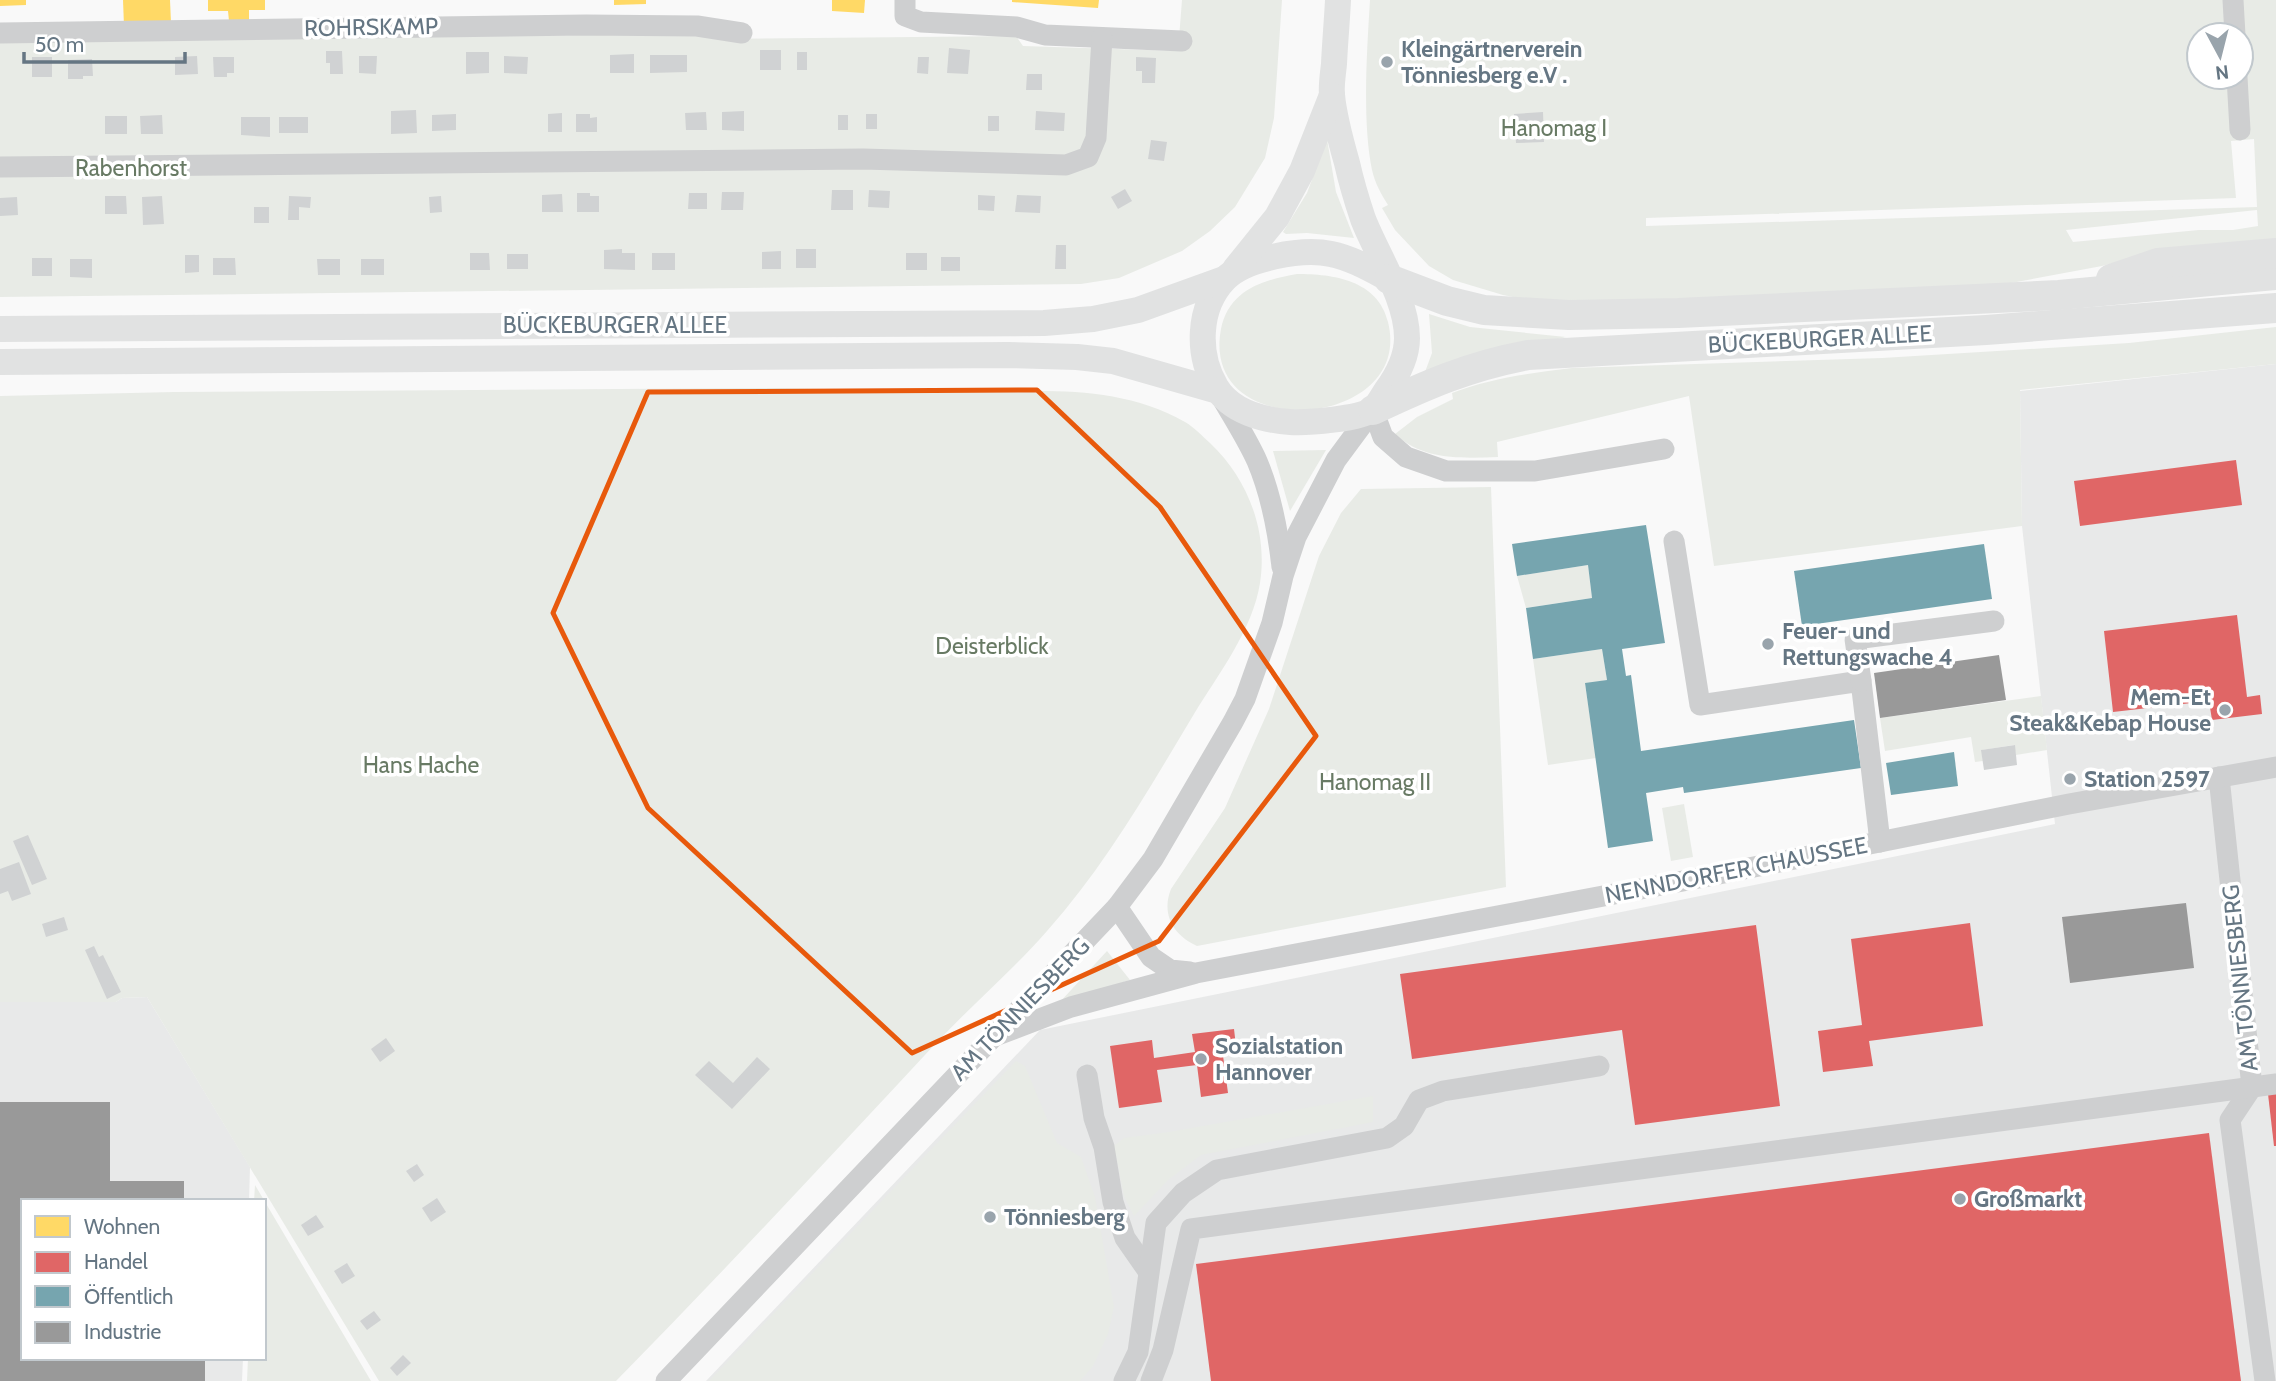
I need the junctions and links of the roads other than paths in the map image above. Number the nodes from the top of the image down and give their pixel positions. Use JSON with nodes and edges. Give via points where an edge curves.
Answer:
{"nodes":[{"id":1,"x":905,"y":0,"type":"edge"},
{"id":2,"x":1338,"y":0,"type":"edge"},
{"id":3,"x":2232,"y":0,"type":"edge"},
{"id":4,"x":2234,"y":21,"type":"edge"},
{"id":5,"x":0,"y":33,"type":"edge"},
{"id":6,"x":742,"y":33,"type":"dead end"},
{"id":7,"x":1102,"y":38,"type":"junction"},
{"id":8,"x":1182,"y":41,"type":"dead end"},
{"id":9,"x":2238,"y":91,"type":"edge"},
{"id":10,"x":1332,"y":95,"type":"junction"},
{"id":11,"x":2240,"y":130,"type":"dead end"},
{"id":12,"x":0,"y":167,"type":"edge"},
{"id":13,"x":2276,"y":253,"type":"edge"},
{"id":14,"x":2276,"y":275,"type":"edge"},
{"id":15,"x":1227,"y":277,"type":"junction"},
{"id":16,"x":1389,"y":279,"type":"junction"},
{"id":17,"x":2059,"y":295,"type":"junction"},
{"id":18,"x":2276,"y":308,"type":"edge"},
{"id":19,"x":0,"y":329,"type":"edge"},
{"id":20,"x":0,"y":362,"type":"edge"},
{"id":21,"x":1218,"y":391,"type":"junction"},
{"id":22,"x":1373,"y":410,"type":"junction"},
{"id":23,"x":1664,"y":449,"type":"dead end"},
{"id":24,"x":1674,"y":541,"type":"dead end"},
{"id":25,"x":1283,"y":576,"type":"junction"},
{"id":26,"x":1994,"y":621,"type":"dead end"},
{"id":27,"x":1861,"y":681,"type":"junction"},
{"id":28,"x":2276,"y":767,"type":"edge"},
{"id":29,"x":2219,"y":778,"type":"junction"},
{"id":30,"x":1880,"y":842,"type":"junction"},
{"id":31,"x":1117,"y":907,"type":"junction"},
{"id":32,"x":1196,"y":973,"type":"junction"},
{"id":33,"x":995,"y":1036,"type":"junction"},
{"id":34,"x":1599,"y":1066,"type":"dead end"},
{"id":35,"x":1087,"y":1075,"type":"dead end"},
{"id":36,"x":2276,"y":1084,"type":"edge"},
{"id":37,"x":2252,"y":1087,"type":"junction"},
{"id":38,"x":1148,"y":1271,"type":"junction"},
{"id":39,"x":666,"y":1381,"type":"edge"},
{"id":40,"x":1124,"y":1381,"type":"edge"},
{"id":41,"x":1151,"y":1381,"type":"edge"},
{"id":42,"x":2265,"y":1381,"type":"edge"}],
"edges":[{"from":1,"to":7,"type":"street","via":[[905,16],[920,22],[1017,27],[1045,35]]},
{"from":2,"to":10,"type":"main road"},
{"from":3,"to":4,"type":"street"},
{"from":5,"to":6,"type":"street","name":"ROHRSKAMP","via":[[586,25],[697,26]]},
{"from":7,"to":8,"type":"street"},
{"from":7,"to":12,"type":"street","via":[[1096,138],[1088,157],[1066,165],[863,159]]},
{"from":9,"to":11,"type":"street"},
{"from":10,"to":15,"type":"main road","via":[[1302,171],[1277,217]]},
{"from":10,"to":16,"type":"main road","via":[[1363,217]]},
{"from":13,"to":17,"type":"highway","via":[[2158,263]]},
{"from":14,"to":17,"type":"highway","name":"BÜCKEBURGER ALLEE"},
{"from":15,"to":16,"type":"main road","via":[[1275,257],[1329,253]]},
{"from":15,"to":19,"type":"main road","name":"BÜCKEBURGER ALLEE","via":[[1138,310],[1044,323]]},
{"from":15,"to":21,"type":"main road","via":[[1210,301],[1202,337],[1208,372]]},
{"from":16,"to":17,"type":"highway","name":"BÜCKEBURGER ALLEE","via":[[1484,310],[1538,315]]},
{"from":16,"to":22,"type":"main road","via":[[1406,328],[1405,353]]},
{"from":18,"to":22,"type":"highway","name":"BÜCKEBURGER ALLEE","via":[[1986,330],[1528,355],[1440,379]]},
{"from":20,"to":21,"type":"main road","name":"BÜCKEBURGER ALLEE","via":[[1008,355],[1113,361]]},
{"from":21,"to":22,"type":"main road","via":[[1253,415],[1275,421],[1316,422]]},
{"from":21,"to":25,"type":"street","name":"AM TÖNNIESBERG","via":[[1256,460],[1276,525]]},
{"from":22,"to":23,"type":"street","via":[[1383,437],[1406,457],[1446,471],[1535,471]]},
{"from":22,"to":25,"type":"street","name":"AM TÖNNIESBERG","via":[[1313,501]]},
{"from":24,"to":27,"type":"street","via":[[1700,705]]},
{"from":25,"to":31,"type":"street","name":"AM TÖNNIESBERG","via":[[1245,699],[1153,859]]},
{"from":26,"to":27,"type":"street","via":[[1855,639]]},
{"from":27,"to":30,"type":"street"},
{"from":28,"to":29,"type":"street","name":"NENNDORFER CHAUSSEE"},
{"from":29,"to":30,"type":"street","name":"NENNDORFER CHAUSSEE"},
{"from":29,"to":37,"type":"street","name":"AM TÖNNIESBERG"},
{"from":30,"to":32,"type":"street","name":"NENNDORFER CHAUSSEE"},
{"from":31,"to":32,"type":"street","name":"NENNDORFER CHAUSSEE","via":[[1151,957],[1170,970]]},
{"from":31,"to":33,"type":"street","name":"AM TÖNNIESBERG"},
{"from":32,"to":33,"type":"street","name":"NENNDORFER CHAUSSEE","via":[[1071,1007]]},
{"from":33,"to":39,"type":"street","name":"AM TÖNNIESBERG"},
{"from":34,"to":38,"type":"street","via":[[1443,1091],[1419,1100],[1404,1126],[1387,1138],[1217,1170],[1183,1193],[1156,1223]]},
{"from":35,"to":38,"type":"street","via":[[1113,1202],[1125,1238]]},
{"from":36,"to":37,"type":"street"},
{"from":37,"to":41,"type":"street","via":[[1191,1229],[1163,1350]]},
{"from":37,"to":42,"type":"street","name":"AM TÖNNIESBERG","via":[[2230,1120]]},
{"from":38,"to":40,"type":"street","via":[[1138,1352]]}]}
